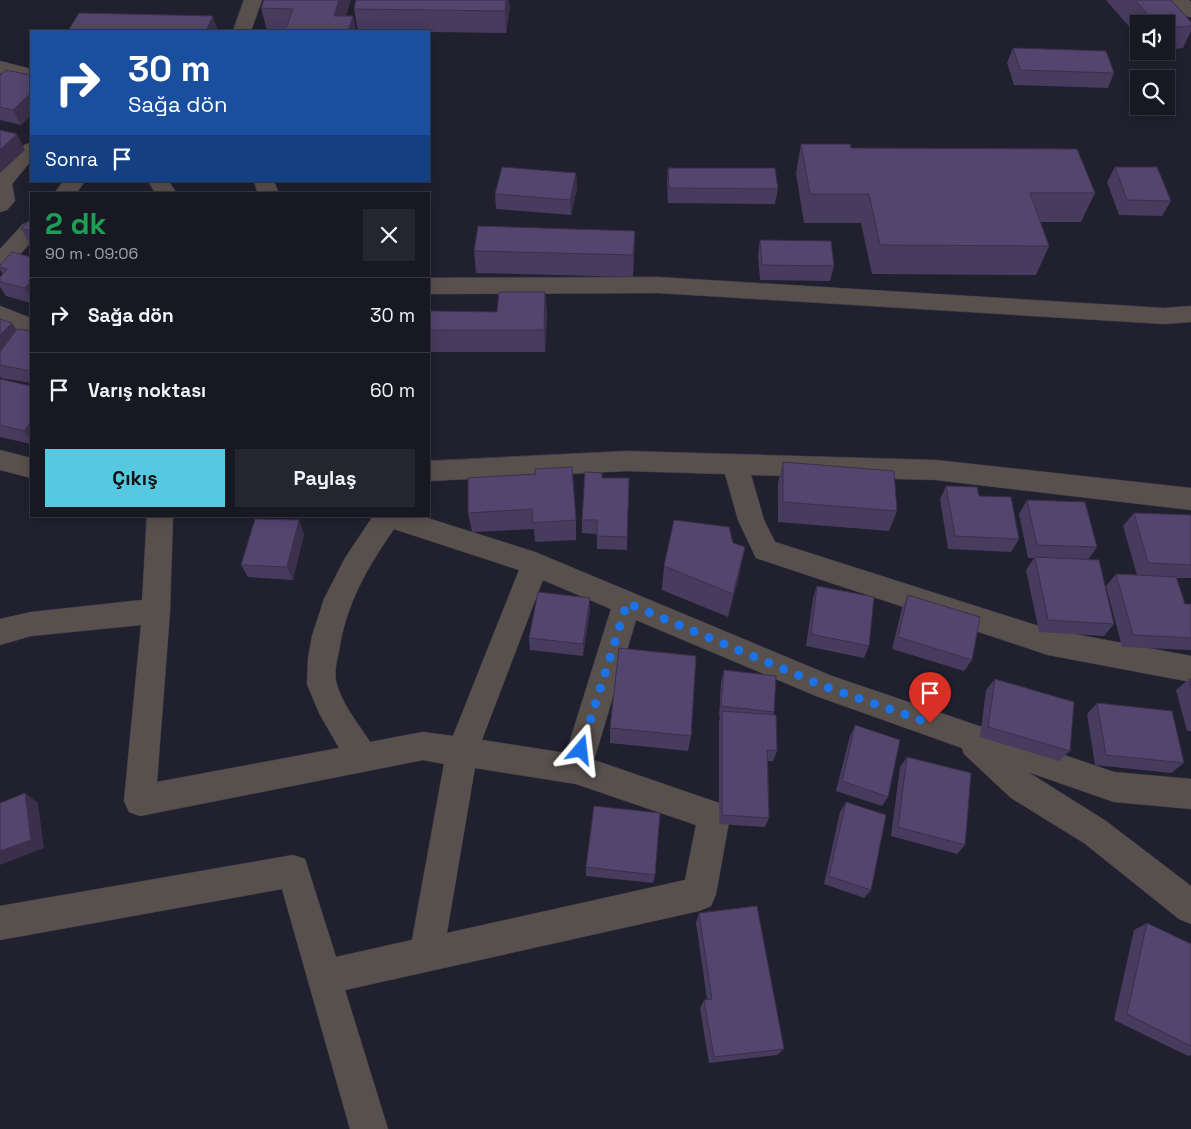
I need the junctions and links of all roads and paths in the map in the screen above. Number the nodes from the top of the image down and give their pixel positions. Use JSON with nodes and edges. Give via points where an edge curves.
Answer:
{"nodes":[{"id":1,"x":253,"y":0,"type":"edge"},
{"id":2,"x":1180,"y":0,"type":"edge"},
{"id":3,"x":1191,"y":12,"type":"edge"},
{"id":4,"x":242,"y":30,"type":"edge"},
{"id":5,"x":0,"y":66,"type":"edge"},
{"id":6,"x":30,"y":75,"type":"edge"},
{"id":7,"x":30,"y":150,"type":"edge"},
{"id":8,"x":75,"y":182,"type":"edge"},
{"id":9,"x":66,"y":192,"type":"edge"},
{"id":10,"x":0,"y":205,"type":"edge"},
{"id":11,"x":30,"y":230,"type":"edge"},
{"id":12,"x":0,"y":263,"type":"edge"},
{"id":13,"x":430,"y":286,"type":"edge"},
{"id":14,"x":0,"y":314,"type":"edge"},
{"id":15,"x":1191,"y":314,"type":"edge"},
{"id":16,"x":30,"y":327,"type":"edge"},
{"id":17,"x":430,"y":456,"type":"edge"},
{"id":18,"x":0,"y":460,"type":"edge"},
{"id":19,"x":735,"y":464,"type":"junction"},
{"id":20,"x":30,"y":468,"type":"edge"},
{"id":21,"x":487,"y":468,"type":"junction"},
{"id":22,"x":430,"y":471,"type":"edge"},
{"id":23,"x":1191,"y":499,"type":"edge"},
{"id":24,"x":160,"y":517,"type":"edge"},
{"id":25,"x":386,"y":517,"type":"edge"},
{"id":26,"x":390,"y":517,"type":"edge"},
{"id":27,"x":535,"y":564,"type":"junction"},
{"id":28,"x":627,"y":603,"type":"junction"},
{"id":29,"x":156,"y":611,"type":"junction"},
{"id":30,"x":0,"y":632,"type":"edge"},
{"id":31,"x":1191,"y":669,"type":"edge"},
{"id":32,"x":965,"y":736,"type":"junction"},
{"id":33,"x":462,"y":752,"type":"junction"},
{"id":34,"x":362,"y":758,"type":"junction"},
{"id":35,"x":576,"y":769,"type":"junction"},
{"id":36,"x":1191,"y":794,"type":"edge"},
{"id":37,"x":1191,"y":907,"type":"edge"},
{"id":38,"x":0,"y":923,"type":"edge"},
{"id":39,"x":426,"y":955,"type":"junction"},
{"id":40,"x":324,"y":977,"type":"junction"},
{"id":41,"x":369,"y":1129,"type":"edge"}],
"edges":[{"from":1,"to":4,"type":"street"},
{"from":2,"to":3,"type":"street"},
{"from":5,"to":6,"type":"street"},
{"from":7,"to":10,"type":"street","via":[[1,183],[4,200]]},
{"from":8,"to":9,"type":"street"},
{"from":11,"to":12,"type":"street"},
{"from":13,"to":15,"type":"street","via":[[658,285],[1164,316]]},
{"from":14,"to":16,"type":"street"},
{"from":17,"to":21,"type":"street"},
{"from":18,"to":20,"type":"street"},
{"from":19,"to":21,"type":"street","via":[[627,461]]},
{"from":19,"to":23,"type":"street","via":[[936,470]]},
{"from":19,"to":31,"type":"street","via":[[751,520],[766,550],[1048,642]]},
{"from":21,"to":22,"type":"street"},
{"from":24,"to":29,"type":"street"},
{"from":25,"to":34,"type":"street","via":[[355,563],[333,606],[325,642],[321,682]]},
{"from":26,"to":27,"type":"street"},
{"from":27,"to":28,"type":"street"},
{"from":27,"to":33,"type":"street"},
{"from":28,"to":32,"type":"street","via":[[826,687]]},
{"from":28,"to":35,"type":"street"},
{"from":29,"to":30,"type":"street","via":[[31,624]]},
{"from":29,"to":34,"type":"street","via":[[140,801]]},
{"from":32,"to":36,"type":"street","via":[[1114,788]]},
{"from":32,"to":37,"type":"street","via":[[1022,787],[1095,832]]},
{"from":33,"to":34,"type":"street","via":[[423,746]]},
{"from":33,"to":35,"type":"street"},
{"from":33,"to":39,"type":"street"},
{"from":35,"to":39,"type":"street","via":[[714,816],[699,894]]},
{"from":38,"to":40,"type":"street","via":[[293,871]]},
{"from":39,"to":40,"type":"street"},
{"from":40,"to":41,"type":"street"}]}
